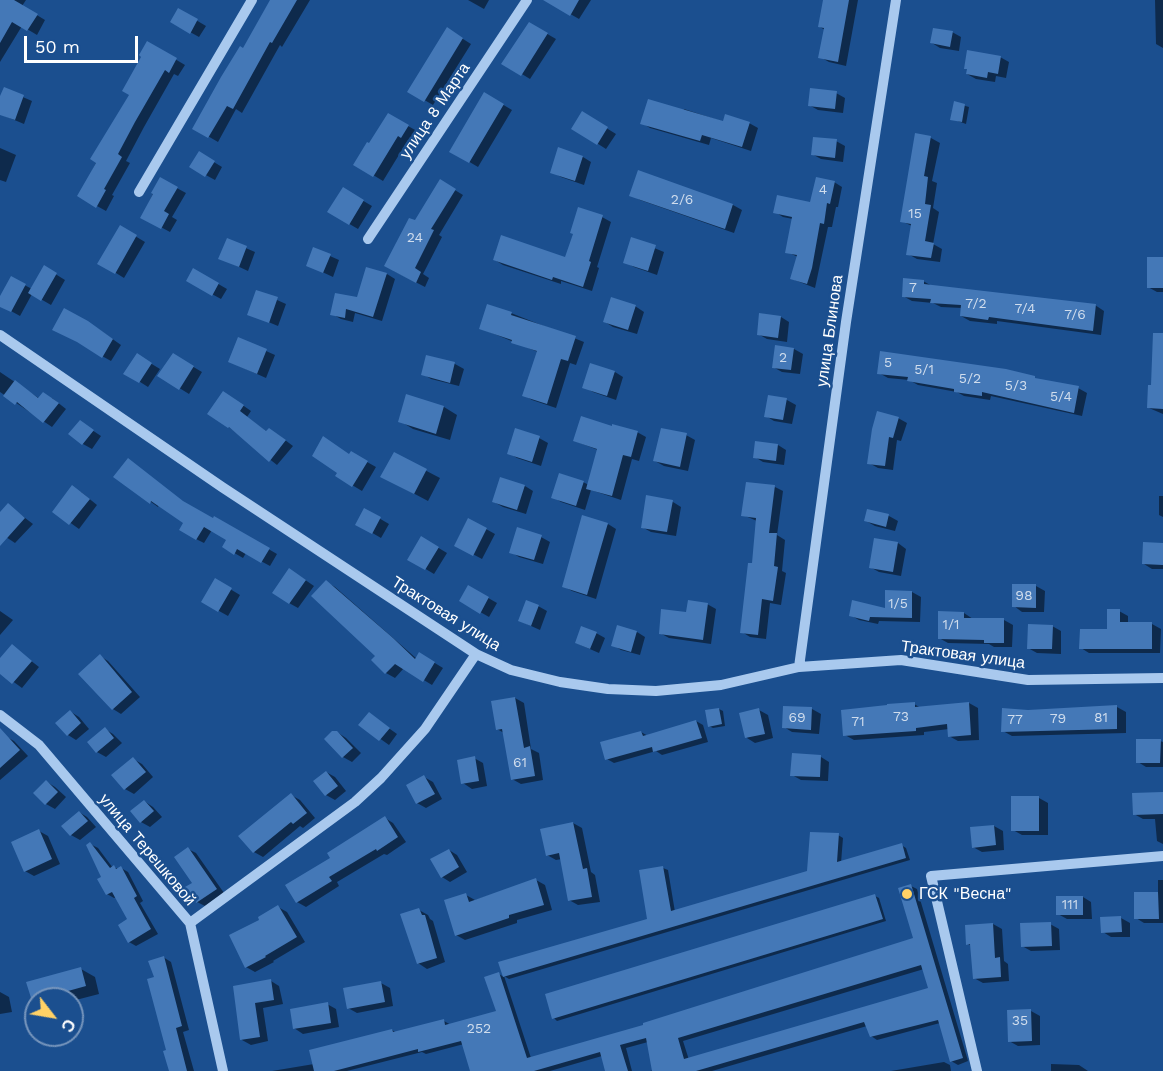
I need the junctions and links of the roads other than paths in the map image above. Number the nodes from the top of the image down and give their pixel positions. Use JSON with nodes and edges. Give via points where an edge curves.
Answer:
{"nodes":[{"id":1,"x":252,"y":0,"type":"edge"},
{"id":2,"x":527,"y":0,"type":"edge"},
{"id":3,"x":896,"y":0,"type":"edge"},
{"id":4,"x":140,"y":192,"type":"dead end"},
{"id":5,"x":368,"y":239,"type":"dead end"},
{"id":6,"x":0,"y":335,"type":"edge"},
{"id":7,"x":476,"y":654,"type":"junction"},
{"id":8,"x":799,"y":667,"type":"junction"},
{"id":9,"x":1163,"y":678,"type":"edge"},
{"id":10,"x":0,"y":715,"type":"edge"},
{"id":11,"x":1163,"y":856,"type":"edge"},
{"id":12,"x":190,"y":923,"type":"junction"},
{"id":13,"x":223,"y":1071,"type":"edge"},
{"id":14,"x":977,"y":1071,"type":"edge"}],
"edges":[{"from":1,"to":4,"type":"street"},
{"from":2,"to":5,"type":"street","name":"улица 8 Марта"},
{"from":3,"to":8,"type":"street","name":"улица Блинова","via":[[846,322]]},
{"from":6,"to":7,"type":"street","name":"Трактовая улица"},
{"from":7,"to":8,"type":"street","name":"Трактовая улица","via":[[511,670],[560,682],[656,691],[721,685]]},
{"from":7,"to":12,"type":"street","via":[[425,729],[368,790]]},
{"from":8,"to":9,"type":"street","name":"Трактовая улица","via":[[901,660],[1028,680]]},
{"from":10,"to":12,"type":"street","name":"улица Терешковой","via":[[39,745]]},
{"from":11,"to":14,"type":"street","via":[[931,876]]},
{"from":12,"to":13,"type":"street","name":"улица Терешковой"}]}
